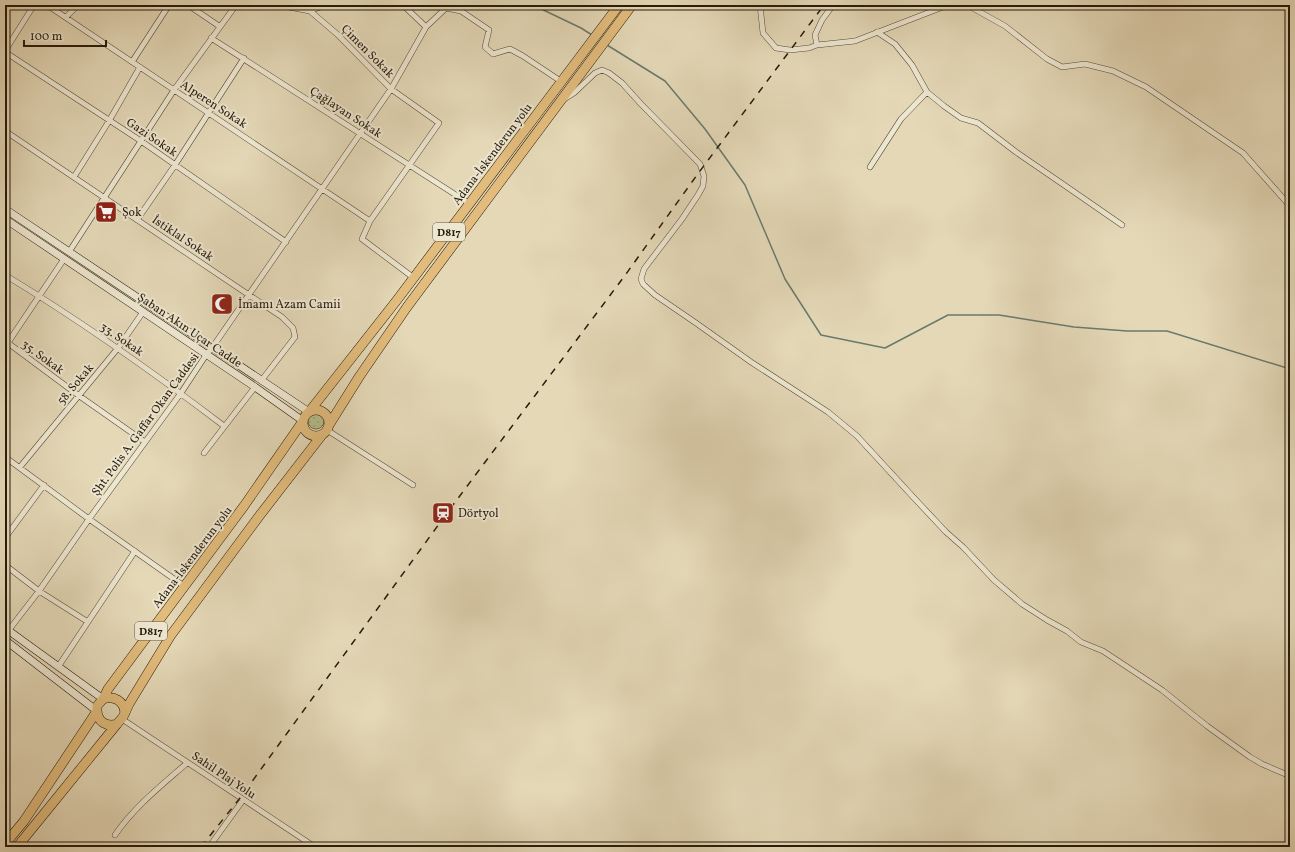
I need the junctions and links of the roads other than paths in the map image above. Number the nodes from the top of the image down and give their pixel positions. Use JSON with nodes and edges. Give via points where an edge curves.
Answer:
{"nodes":[{"id":1,"x":34,"y":5,"type":"edge"},
{"id":2,"x":47,"y":5,"type":"edge"},
{"id":3,"x":78,"y":5,"type":"edge"},
{"id":4,"x":169,"y":5,"type":"edge"},
{"id":5,"x":188,"y":5,"type":"edge"},
{"id":6,"x":236,"y":5,"type":"edge"},
{"id":7,"x":278,"y":5,"type":"edge"},
{"id":8,"x":325,"y":5,"type":"edge"},
{"id":9,"x":403,"y":5,"type":"edge"},
{"id":10,"x":632,"y":5,"type":"edge"},
{"id":11,"x":760,"y":5,"type":"edge"},
{"id":12,"x":833,"y":5,"type":"edge"},
{"id":13,"x":618,"y":6,"type":"edge"},
{"id":14,"x":310,"y":11,"type":"junction"},
{"id":15,"x":66,"y":17,"type":"junction"},
{"id":16,"x":219,"y":26,"type":"junction"},
{"id":17,"x":426,"y":27,"type":"junction"},
{"id":18,"x":877,"y":32,"type":"junction"},
{"id":19,"x":211,"y":38,"type":"junction"},
{"id":20,"x":817,"y":45,"type":"junction"},
{"id":21,"x":5,"y":52,"type":"edge"},
{"id":22,"x":244,"y":58,"type":"junction"},
{"id":23,"x":132,"y":62,"type":"junction"},
{"id":24,"x":140,"y":68,"type":"junction"},
{"id":25,"x":562,"y":82,"type":"junction"},
{"id":26,"x":391,"y":89,"type":"junction"},
{"id":27,"x":174,"y":90,"type":"junction"},
{"id":28,"x":927,"y":92,"type":"junction"},
{"id":29,"x":562,"y":101,"type":"junction"},
{"id":30,"x":209,"y":113,"type":"junction"},
{"id":31,"x":109,"y":121,"type":"junction"},
{"id":32,"x":5,"y":131,"type":"edge"},
{"id":33,"x":361,"y":133,"type":"junction"},
{"id":34,"x":141,"y":141,"type":"junction"},
{"id":35,"x":175,"y":165,"type":"junction"},
{"id":36,"x":410,"y":165,"type":"junction"},
{"id":37,"x":870,"y":167,"type":"dead end"},
{"id":38,"x":74,"y":177,"type":"junction"},
{"id":39,"x":323,"y":188,"type":"junction"},
{"id":40,"x":104,"y":197,"type":"junction"},
{"id":41,"x":470,"y":204,"type":"junction"},
{"id":42,"x":1290,"y":206,"type":"edge"},
{"id":43,"x":5,"y":209,"type":"edge"},
{"id":44,"x":5,"y":219,"type":"edge"},
{"id":45,"x":137,"y":220,"type":"junction"},
{"id":46,"x":370,"y":221,"type":"junction"},
{"id":47,"x":1122,"y":225,"type":"dead end"},
{"id":48,"x":286,"y":242,"type":"junction"},
{"id":49,"x":69,"y":252,"type":"junction"},
{"id":50,"x":64,"y":259,"type":"junction"},
{"id":51,"x":5,"y":275,"type":"edge"},
{"id":52,"x":414,"y":278,"type":"junction"},
{"id":53,"x":249,"y":295,"type":"junction"},
{"id":54,"x":40,"y":296,"type":"junction"},
{"id":55,"x":143,"y":312,"type":"junction"},
{"id":56,"x":6,"y":345,"type":"edge"},
{"id":57,"x":118,"y":348,"type":"junction"},
{"id":58,"x":212,"y":348,"type":"junction"},
{"id":59,"x":206,"y":355,"type":"junction"},
{"id":60,"x":261,"y":381,"type":"junction"},
{"id":61,"x":255,"y":387,"type":"junction"},
{"id":62,"x":181,"y":393,"type":"junction"},
{"id":63,"x":78,"y":395,"type":"junction"},
{"id":64,"x":309,"y":412,"type":"junction"},
{"id":65,"x":303,"y":421,"type":"junction"},
{"id":66,"x":224,"y":426,"type":"junction"},
{"id":67,"x":326,"y":430,"type":"junction"},
{"id":68,"x":145,"y":442,"type":"junction"},
{"id":69,"x":204,"y":453,"type":"dead end"},
{"id":70,"x":5,"y":457,"type":"edge"},
{"id":71,"x":20,"y":467,"type":"junction"},
{"id":72,"x":44,"y":485,"type":"junction"},
{"id":73,"x":413,"y":485,"type":"dead end"},
{"id":74,"x":89,"y":519,"type":"junction"},
{"id":75,"x":5,"y":538,"type":"edge"},
{"id":76,"x":135,"y":551,"type":"junction"},
{"id":77,"x":5,"y":565,"type":"edge"},
{"id":78,"x":184,"y":586,"type":"junction"},
{"id":79,"x":39,"y":591,"type":"junction"},
{"id":80,"x":88,"y":622,"type":"junction"},
{"id":81,"x":6,"y":631,"type":"edge"},
{"id":82,"x":5,"y":640,"type":"edge"},
{"id":83,"x":58,"y":667,"type":"junction"},
{"id":84,"x":103,"y":699,"type":"junction"},
{"id":85,"x":96,"y":711,"type":"junction"},
{"id":86,"x":121,"y":718,"type":"junction"},
{"id":87,"x":187,"y":762,"type":"junction"},
{"id":88,"x":1290,"y":776,"type":"edge"},
{"id":89,"x":243,"y":800,"type":"junction"},
{"id":90,"x":115,"y":835,"type":"dead end"},
{"id":91,"x":5,"y":844,"type":"edge"},
{"id":92,"x":17,"y":847,"type":"edge"},
{"id":93,"x":209,"y":847,"type":"edge"},
{"id":94,"x":315,"y":847,"type":"edge"}],
"edges":[{"from":1,"to":21,"type":"street"},
{"from":2,"to":15,"type":"street","name":"Alperen Sokak"},
{"from":3,"to":15,"type":"street"},
{"from":4,"to":23,"type":"street"},
{"from":5,"to":16,"type":"street"},
{"from":6,"to":16,"type":"street"},
{"from":7,"to":14,"type":"street","name":"Çimen Sokak"},
{"from":8,"to":14,"type":"street"},
{"from":9,"to":17,"type":"street"},
{"from":10,"to":29,"type":"highway","number":"D817"},
{"from":11,"to":20,"type":"street","via":[[763,32],[776,48],[790,50]]},
{"from":12,"to":20,"type":"street","via":[[815,36]]},
{"from":13,"to":25,"type":"highway","name":"Adana-İskenderun yolu","number":"D817"},
{"from":14,"to":26,"type":"street","name":"Çimen Sokak","via":[[337,34]]},
{"from":15,"to":23,"type":"street","name":"Alperen Sokak"},
{"from":16,"to":19,"type":"street"},
{"from":17,"to":25,"type":"street","name":"Şht. Polis A. Gaffar Okan Caddesi","via":[[446,8],[461,11],[489,30],[485,47],[493,54],[510,49]]},
{"from":17,"to":26,"type":"street","name":"Şht. Polis A. Gaffar Okan Caddesi"},
{"from":18,"to":20,"type":"street","via":[[855,41]]},
{"from":18,"to":28,"type":"street","via":[[895,44],[912,65]]},
{"from":18,"to":42,"type":"street","via":[[948,5],[969,6],[1005,26],[1047,59],[1062,67],[1085,64],[1114,71],[1146,87],[1243,153]]},
{"from":19,"to":22,"type":"street","name":"Çağlayan Sokak"},
{"from":19,"to":27,"type":"street"},
{"from":21,"to":31,"type":"street","name":"Gazi Sokak"},
{"from":22,"to":30,"type":"street"},
{"from":22,"to":33,"type":"street","name":"Çağlayan Sokak"},
{"from":23,"to":24,"type":"street","name":"Alperen Sokak"},
{"from":24,"to":27,"type":"street","name":"Alperen Sokak"},
{"from":24,"to":31,"type":"street"},
{"from":25,"to":41,"type":"highway","name":"Adana-İskenderun yolu","number":"D817"},
{"from":26,"to":33,"type":"street","name":"Şht. Polis A. Gaffar Okan Caddesi"},
{"from":26,"to":36,"type":"street","name":"Çimen Sokak","via":[[439,123]]},
{"from":27,"to":30,"type":"street","name":"Alperen Sokak"},
{"from":27,"to":34,"type":"street"},
{"from":28,"to":37,"type":"street","via":[[901,119]]},
{"from":28,"to":47,"type":"street","via":[[961,118],[978,123]]},
{"from":29,"to":67,"type":"highway","number":"D817","via":[[407,307]]},
{"from":29,"to":88,"type":"street","via":[[595,73],[602,70],[609,73],[622,83],[700,164],[704,176],[703,186],[692,205],[644,269],[641,279],[646,288],[840,421],[861,440],[946,532],[1022,604],[1081,642],[1103,651],[1162,690],[1250,757]]},
{"from":30,"to":35,"type":"street"},
{"from":30,"to":39,"type":"street","name":"Alperen Sokak"},
{"from":31,"to":34,"type":"street","name":"Gazi Sokak"},
{"from":31,"to":38,"type":"street"},
{"from":32,"to":38,"type":"street","name":"İstiklal Sokak"},
{"from":33,"to":36,"type":"street","name":"Çağlayan Sokak"},
{"from":33,"to":39,"type":"street","name":"Şht. Polis A. Gaffar Okan Caddesi"},
{"from":34,"to":35,"type":"street","name":"Gazi Sokak"},
{"from":34,"to":40,"type":"street"},
{"from":35,"to":45,"type":"street"},
{"from":35,"to":48,"type":"street","name":"Gazi Sokak"},
{"from":36,"to":41,"type":"street","name":"Çağlayan Sokak"},
{"from":36,"to":46,"type":"street"},
{"from":38,"to":40,"type":"street","name":"İstiklal Sokak"},
{"from":39,"to":46,"type":"street","name":"Alperen Sokak"},
{"from":39,"to":48,"type":"street","name":"Şht. Polis A. Gaffar Okan Caddesi"},
{"from":40,"to":45,"type":"street","name":"İstiklal Sokak"},
{"from":40,"to":49,"type":"street"},
{"from":41,"to":52,"type":"highway","name":"Adana-İskenderun yolu","number":"D817"},
{"from":43,"to":49,"type":"main road"},
{"from":44,"to":50,"type":"main road","name":"Şaban Akın Uçar Cadde"},
{"from":45,"to":53,"type":"street","name":"İstiklal Sokak"},
{"from":46,"to":52,"type":"street","via":[[362,239]]},
{"from":48,"to":53,"type":"street","name":"Şht. Polis A. Gaffar Okan Caddesi"},
{"from":49,"to":50,"type":"main road"},
{"from":49,"to":58,"type":"main road"},
{"from":50,"to":54,"type":"street"},
{"from":50,"to":55,"type":"main road","name":"Şaban Akın Uçar Cadde"},
{"from":51,"to":54,"type":"street","name":"33. Sokak"},
{"from":52,"to":64,"type":"highway","name":"Adana-İskenderun yolu","number":"D817"},
{"from":53,"to":58,"type":"street","name":"Şht. Polis A. Gaffar Okan Caddesi"},
{"from":53,"to":60,"type":"street","name":"İstiklal Sokak","via":[[282,317],[293,328],[295,337]]},
{"from":54,"to":56,"type":"street"},
{"from":54,"to":57,"type":"street","name":"33. Sokak"},
{"from":55,"to":57,"type":"street","name":"58. Sokak"},
{"from":55,"to":59,"type":"main road","name":"Şaban Akın Uçar Cadde"},
{"from":56,"to":63,"type":"street","name":"35. Sokak"},
{"from":57,"to":62,"type":"street","name":"33. Sokak"},
{"from":57,"to":63,"type":"street","name":"58. Sokak"},
{"from":58,"to":59,"type":"street","name":"Şht. Polis A. Gaffar Okan Caddesi"},
{"from":58,"to":60,"type":"main road"},
{"from":59,"to":61,"type":"main road","name":"Şaban Akın Uçar Cadde"},
{"from":59,"to":62,"type":"street","name":"Şht. Polis A. Gaffar Okan Caddesi"},
{"from":60,"to":64,"type":"main road"},
{"from":61,"to":65,"type":"main road","name":"Şaban Akın Uçar Cadde"},
{"from":61,"to":66,"type":"street"},
{"from":62,"to":66,"type":"street","name":"33. Sokak"},
{"from":62,"to":68,"type":"street","name":"Şht. Polis A. Gaffar Okan Caddesi"},
{"from":63,"to":68,"type":"street","name":"35. Sokak"},
{"from":63,"to":71,"type":"street","name":"58. Sokak"},
{"from":64,"to":65,"type":"highway"},
{"from":64,"to":67,"type":"highway","via":[[321,411],[327,417]]},
{"from":65,"to":67,"type":"highway","via":[[303,427],[309,434],[317,436]]},
{"from":65,"to":78,"type":"highway","name":"Adana-İskenderun yolu","number":"D817"},
{"from":66,"to":69,"type":"street"},
{"from":67,"to":73,"type":"street"},
{"from":67,"to":86,"type":"highway","number":"D817","via":[[171,635]]},
{"from":68,"to":74,"type":"street","name":"Şht. Polis A. Gaffar Okan Caddesi"},
{"from":70,"to":71,"type":"street"},
{"from":71,"to":72,"type":"street"},
{"from":72,"to":74,"type":"street"},
{"from":72,"to":75,"type":"street"},
{"from":74,"to":76,"type":"street"},
{"from":74,"to":79,"type":"street","name":"Şht. Polis A. Gaffar Okan Caddesi"},
{"from":76,"to":78,"type":"street"},
{"from":76,"to":80,"type":"street"},
{"from":77,"to":79,"type":"street"},
{"from":78,"to":84,"type":"highway","name":"Adana-İskenderun yolu","number":"D817"},
{"from":79,"to":80,"type":"street"},
{"from":79,"to":81,"type":"street","name":"Şht. Polis A. Gaffar Okan Caddesi"},
{"from":80,"to":83,"type":"street"},
{"from":81,"to":83,"type":"main road"},
{"from":82,"to":85,"type":"main road"},
{"from":83,"to":84,"type":"main road"},
{"from":84,"to":85,"type":"highway","name":"Adana-İskenderun yolu","number":"D817"},
{"from":84,"to":86,"type":"highway","via":[[116,698],[123,704]]},
{"from":85,"to":86,"type":"highway","via":[[103,723],[112,725]]},
{"from":85,"to":91,"type":"highway","name":"Adana-İskenderun yolu","number":"D817","via":[[24,820]]},
{"from":86,"to":87,"type":"street","name":"Sahil Plaj Yolu"},
{"from":86,"to":92,"type":"highway","number":"D817"},
{"from":87,"to":89,"type":"street","name":"Sahil Plaj Yolu"},
{"from":87,"to":90,"type":"street","via":[[153,792],[122,824]]},
{"from":89,"to":93,"type":"street"},
{"from":89,"to":94,"type":"street","name":"Sahil Plaj Yolu"}]}
